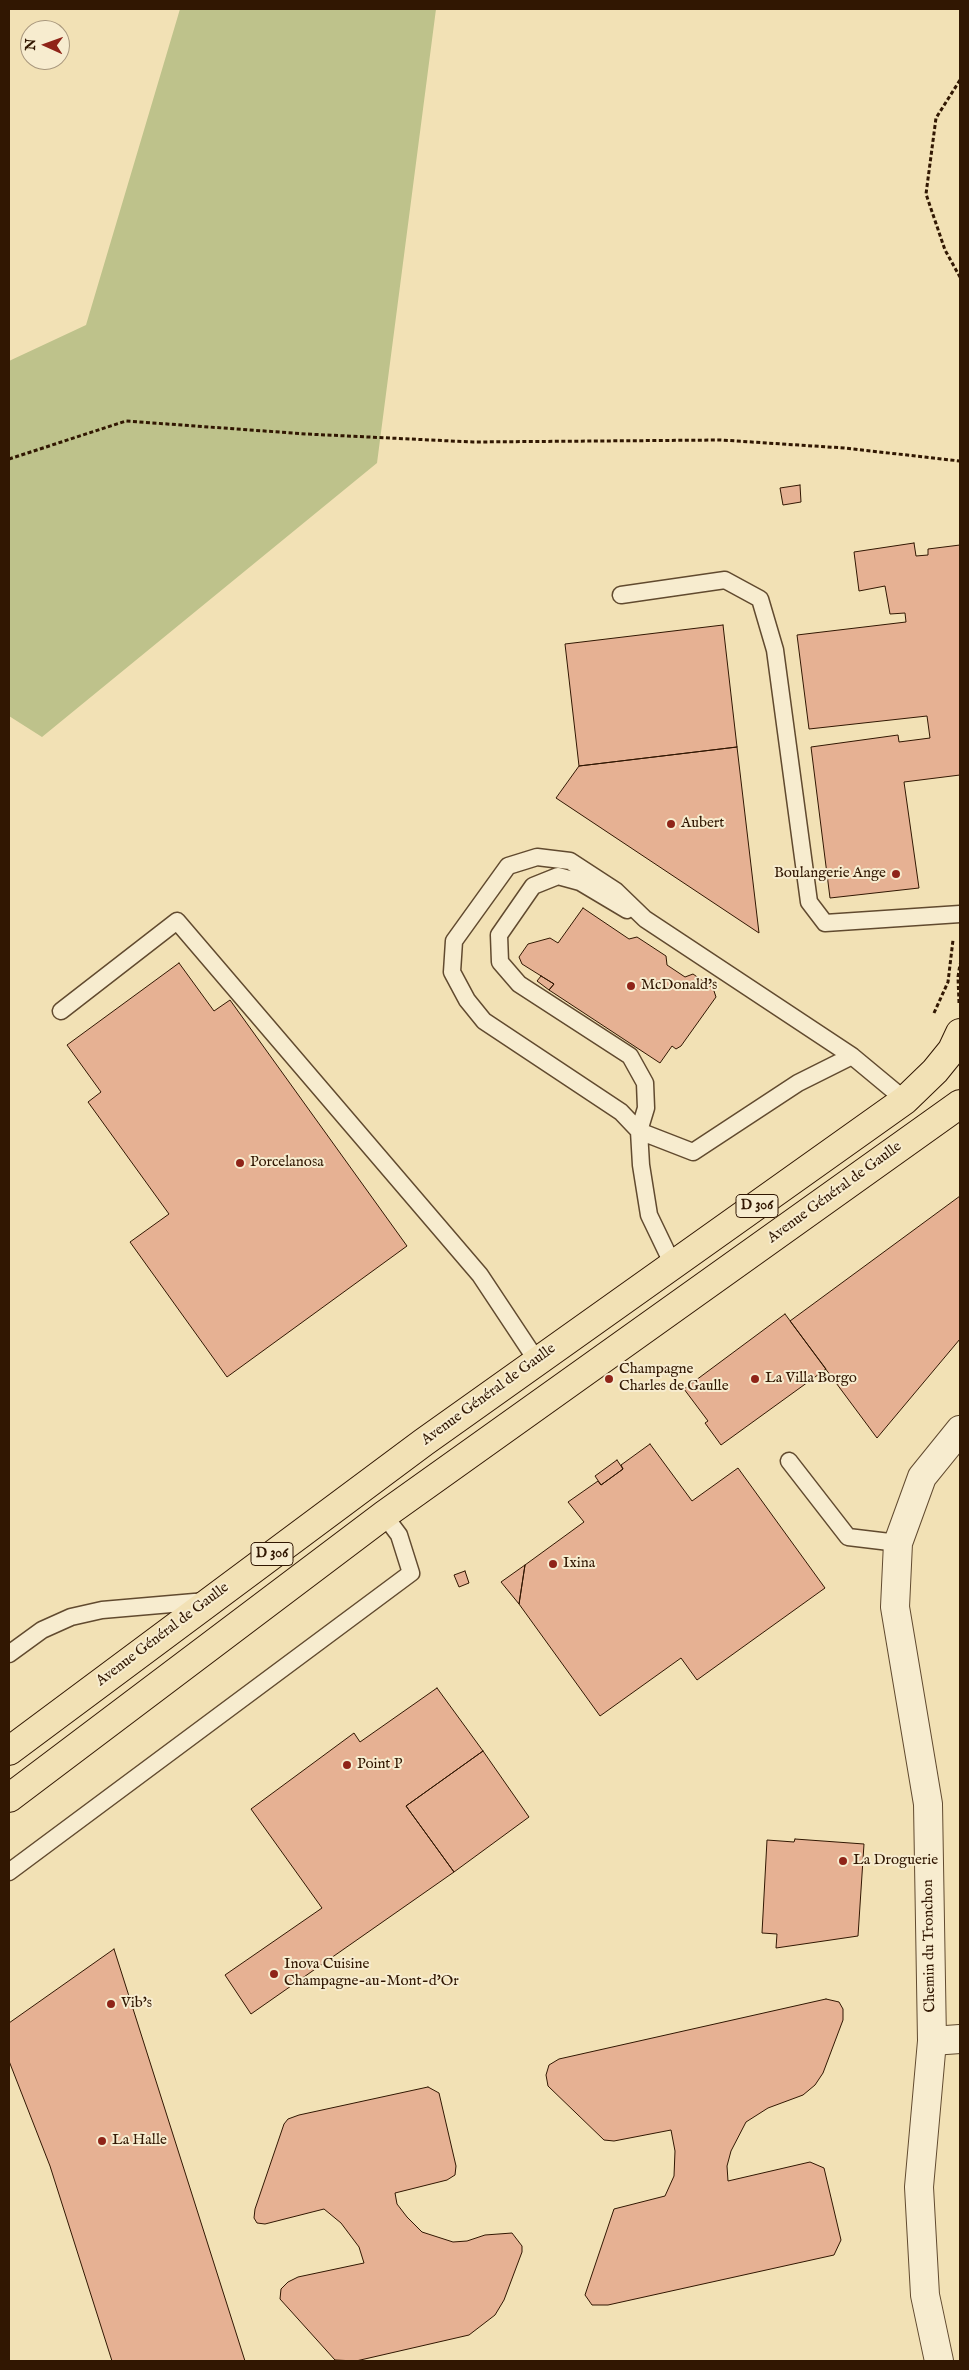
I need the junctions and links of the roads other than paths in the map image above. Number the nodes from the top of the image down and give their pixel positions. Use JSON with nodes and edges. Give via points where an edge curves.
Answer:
{"nodes":[{"id":1,"x":621,"y":595,"type":"dead end"},
{"id":2,"x":960,"y":914,"type":"edge"},
{"id":3,"x":645,"y":919,"type":"junction"},
{"id":4,"x":61,"y":1011,"type":"dead end"},
{"id":5,"x":960,"y":1020,"type":"edge"},
{"id":6,"x":852,"y":1056,"type":"junction"},
{"id":7,"x":905,"y":1100,"type":"junction"},
{"id":8,"x":960,"y":1104,"type":"edge"},
{"id":9,"x":639,"y":1130,"type":"junction"},
{"id":10,"x":674,"y":1266,"type":"junction"},
{"id":11,"x":536,"y":1361,"type":"junction"},
{"id":12,"x":960,"y":1430,"type":"edge"},
{"id":13,"x":789,"y":1460,"type":"dead end"},
{"id":14,"x":384,"y":1515,"type":"junction"},
{"id":15,"x":898,"y":1543,"type":"junction"},
{"id":16,"x":208,"y":1601,"type":"junction"},
{"id":17,"x":9,"y":1654,"type":"edge"},
{"id":18,"x":9,"y":1751,"type":"edge"},
{"id":19,"x":9,"y":1798,"type":"edge"},
{"id":20,"x":9,"y":1872,"type":"edge"},
{"id":21,"x":960,"y":2038,"type":"edge"},
{"id":22,"x":932,"y":2041,"type":"junction"},
{"id":23,"x":939,"y":2361,"type":"edge"}],
"edges":[{"from":1,"to":2,"type":"lane","via":[[725,580],[760,600],[775,650],[809,902],[825,923]]},
{"from":3,"to":6,"type":"lane"},
{"from":3,"to":9,"type":"lane","via":[[580,882],[558,876],[533,886],[499,935],[500,962],[519,984],[630,1056],[645,1083],[646,1108]]},
{"from":3,"to":9,"type":"lane","via":[[616,891],[570,861],[537,858],[508,866],[454,941],[452,972],[484,1022],[621,1112]]},
{"from":4,"to":11,"type":"lane","via":[[177,920],[480,1275]]},
{"from":5,"to":7,"type":"main road","name":"Avenue Général de Gaulle","number":"D 306","via":[[952,1050]]},
{"from":6,"to":7,"type":"lane"},
{"from":6,"to":9,"type":"lane","via":[[798,1083],[693,1152]]},
{"from":7,"to":10,"type":"main road","name":"Avenue Général de Gaulle","number":"D 306"},
{"from":8,"to":14,"type":"main road","name":"Avenue Général de Gaulle","number":"D 306"},
{"from":9,"to":10,"type":"lane","via":[[648,1215]]},
{"from":10,"to":11,"type":"main road","name":"Avenue Général de Gaulle","number":"D 306"},
{"from":11,"to":16,"type":"main road","name":"Avenue Général de Gaulle","number":"D 306"},
{"from":12,"to":15,"type":"street","name":"Chemin du Tronchon","via":[[922,1477]]},
{"from":13,"to":15,"type":"lane","via":[[848,1537]]},
{"from":14,"to":19,"type":"main road","name":"Avenue Général de Gaulle","number":"D 306"},
{"from":14,"to":20,"type":"lane","via":[[399,1535],[411,1572]]},
{"from":15,"to":22,"type":"street","name":"Chemin du Tronchon","via":[[895,1607],[928,1804]]},
{"from":16,"to":17,"type":"lane","via":[[102,1610],[71,1617],[42,1630]]},
{"from":16,"to":18,"type":"main road","name":"Avenue Général de Gaulle","number":"D 306"},
{"from":21,"to":22,"type":"street"},
{"from":22,"to":23,"type":"street","name":"Chemin du Tronchon","via":[[918,2187],[925,2295]]}]}
